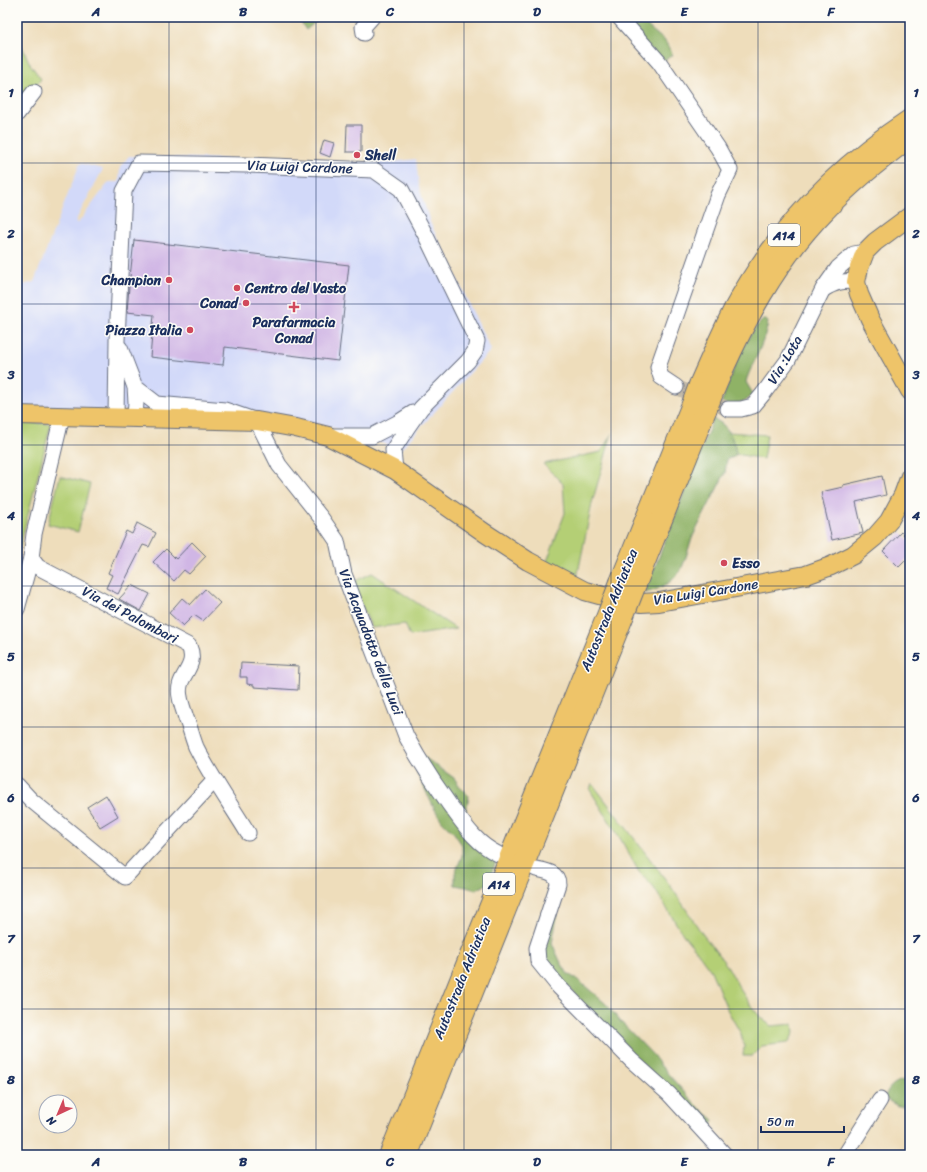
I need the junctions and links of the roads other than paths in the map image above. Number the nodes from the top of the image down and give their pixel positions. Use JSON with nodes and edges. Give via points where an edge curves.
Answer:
{"nodes":[{"id":1,"x":372,"y":17,"type":"edge"},
{"id":2,"x":619,"y":17,"type":"edge"},
{"id":3,"x":364,"y":33,"type":"dead end"},
{"id":4,"x":34,"y":92,"type":"dead end"},
{"id":5,"x":17,"y":114,"type":"edge"},
{"id":6,"x":910,"y":120,"type":"edge"},
{"id":7,"x":910,"y":137,"type":"edge"},
{"id":8,"x":910,"y":216,"type":"edge"},
{"id":9,"x":865,"y":252,"type":"junction"},
{"id":10,"x":856,"y":282,"type":"junction"},
{"id":11,"x":823,"y":289,"type":"junction"},
{"id":12,"x":117,"y":340,"type":"junction"},
{"id":13,"x":135,"y":387,"type":"junction"},
{"id":14,"x":676,"y":387,"type":"tunnel mouth"},
{"id":15,"x":910,"y":391,"type":"edge"},
{"id":16,"x":703,"y":396,"type":"junction"},
{"id":17,"x":728,"y":409,"type":"tunnel mouth"},
{"id":18,"x":17,"y":415,"type":"edge"},
{"id":19,"x":62,"y":416,"type":"junction"},
{"id":20,"x":116,"y":418,"type":"junction"},
{"id":21,"x":135,"y":418,"type":"junction"},
{"id":22,"x":257,"y":421,"type":"junction"},
{"id":23,"x":403,"y":425,"type":"junction"},
{"id":24,"x":328,"y":436,"type":"junction"},
{"id":25,"x":370,"y":457,"type":"junction"},
{"id":26,"x":396,"y":470,"type":"junction"},
{"id":27,"x":909,"y":480,"type":"edge"},
{"id":28,"x":31,"y":558,"type":"junction"},
{"id":29,"x":17,"y":610,"type":"edge"},
{"id":30,"x":616,"y":614,"type":"junction"},
{"id":31,"x":215,"y":780,"type":"junction"},
{"id":32,"x":17,"y":785,"type":"edge"},
{"id":33,"x":248,"y":834,"type":"dead end"},
{"id":34,"x":498,"y":854,"type":"dead end"},
{"id":35,"x":536,"y":869,"type":"dead end"},
{"id":36,"x":880,"y":1100,"type":"dead end"},
{"id":37,"x":390,"y":1155,"type":"edge"},
{"id":38,"x":407,"y":1155,"type":"edge"},
{"id":39,"x":725,"y":1155,"type":"edge"},
{"id":40,"x":845,"y":1155,"type":"edge"}],
"edges":[{"from":1,"to":3,"type":"street","via":[[363,27]]},
{"from":2,"to":14,"type":"street","via":[[659,62],[718,148],[730,170],[718,195],[658,367],[661,377]]},
{"from":4,"to":5,"type":"street"},
{"from":6,"to":16,"type":"highway","name":"Autostrada Adriatica","number":"A14","via":[[843,171],[811,202],[784,235],[756,274],[735,310]]},
{"from":7,"to":16,"type":"highway","name":"Autostrada Adriatica","number":"A14","via":[[881,158],[845,190],[795,244],[748,317]]},
{"from":8,"to":9,"type":"main road"},
{"from":9,"to":10,"type":"main road"},
{"from":9,"to":11,"type":"street","name":"Via :Lota","via":[[854,254],[838,268]]},
{"from":10,"to":11,"type":"street","via":[[844,280]]},
{"from":10,"to":15,"type":"main road","via":[[870,319]]},
{"from":11,"to":17,"type":"street","name":"Via :Lota","via":[[788,360],[763,394],[753,406]]},
{"from":12,"to":13,"type":"street","name":"Via Luigi Cardone"},
{"from":12,"to":20,"type":"street","name":"Via Luigi Cardone"},
{"from":12,"to":23,"type":"street","name":"Via Luigi Cardone","via":[[124,191],[139,163],[374,170],[401,189],[477,341],[476,351],[468,361]]},
{"from":13,"to":21,"type":"street","name":"Via Luigi Cardone"},
{"from":13,"to":22,"type":"street","name":"Via Luigi Cardone","via":[[157,404],[225,410]]},
{"from":16,"to":30,"type":"highway","name":"Autostrada Adriatica","number":"A14","bridge":true},
{"from":18,"to":19,"type":"main road","name":"Via Luigi Cardone"},
{"from":19,"to":20,"type":"main road","name":"Via Luigi Cardone"},
{"from":19,"to":28,"type":"street","via":[[34,534]]},
{"from":20,"to":21,"type":"main road","name":"Via Luigi Cardone"},
{"from":21,"to":22,"type":"main road","name":"Via Luigi Cardone"},
{"from":22,"to":24,"type":"main road","name":"Via Luigi Cardone"},
{"from":22,"to":34,"type":"street","name":"Via Acquadotto delle Luci","via":[[279,465],[337,541],[344,574],[406,736],[418,759],[467,829]]},
{"from":23,"to":24,"type":"street","name":"Via Luigi Cardone","via":[[372,436]]},
{"from":23,"to":25,"type":"street","name":"Via Luigi Cardone","via":[[377,443]]},
{"from":23,"to":26,"type":"street","name":"Via Luigi Cardone","via":[[393,450]]},
{"from":24,"to":25,"type":"main road","name":"Via Luigi Cardone"},
{"from":25,"to":26,"type":"main road","name":"Via Luigi Cardone"},
{"from":26,"to":27,"type":"main road","name":"Via Luigi Cardone","via":[[528,561],[585,591],[641,602],[659,602],[806,575],[831,566],[853,555],[875,537],[889,521]]},
{"from":28,"to":29,"type":"street"},
{"from":28,"to":31,"type":"street","name":"Via dei Palombari","via":[[38,567],[189,646],[192,660],[181,682],[179,696],[196,746]]},
{"from":30,"to":37,"type":"highway","name":"Autostrada Adriatica","number":"A14"},
{"from":30,"to":38,"type":"highway","name":"Autostrada Adriatica","number":"A14"},
{"from":31,"to":32,"type":"street","via":[[125,877],[31,800]]},
{"from":31,"to":33,"type":"street","name":"Via dei Palombari"},
{"from":35,"to":39,"type":"street","via":[[547,871],[558,880],[537,948],[538,961],[558,987],[669,1094]]},
{"from":36,"to":40,"type":"street"}]}
